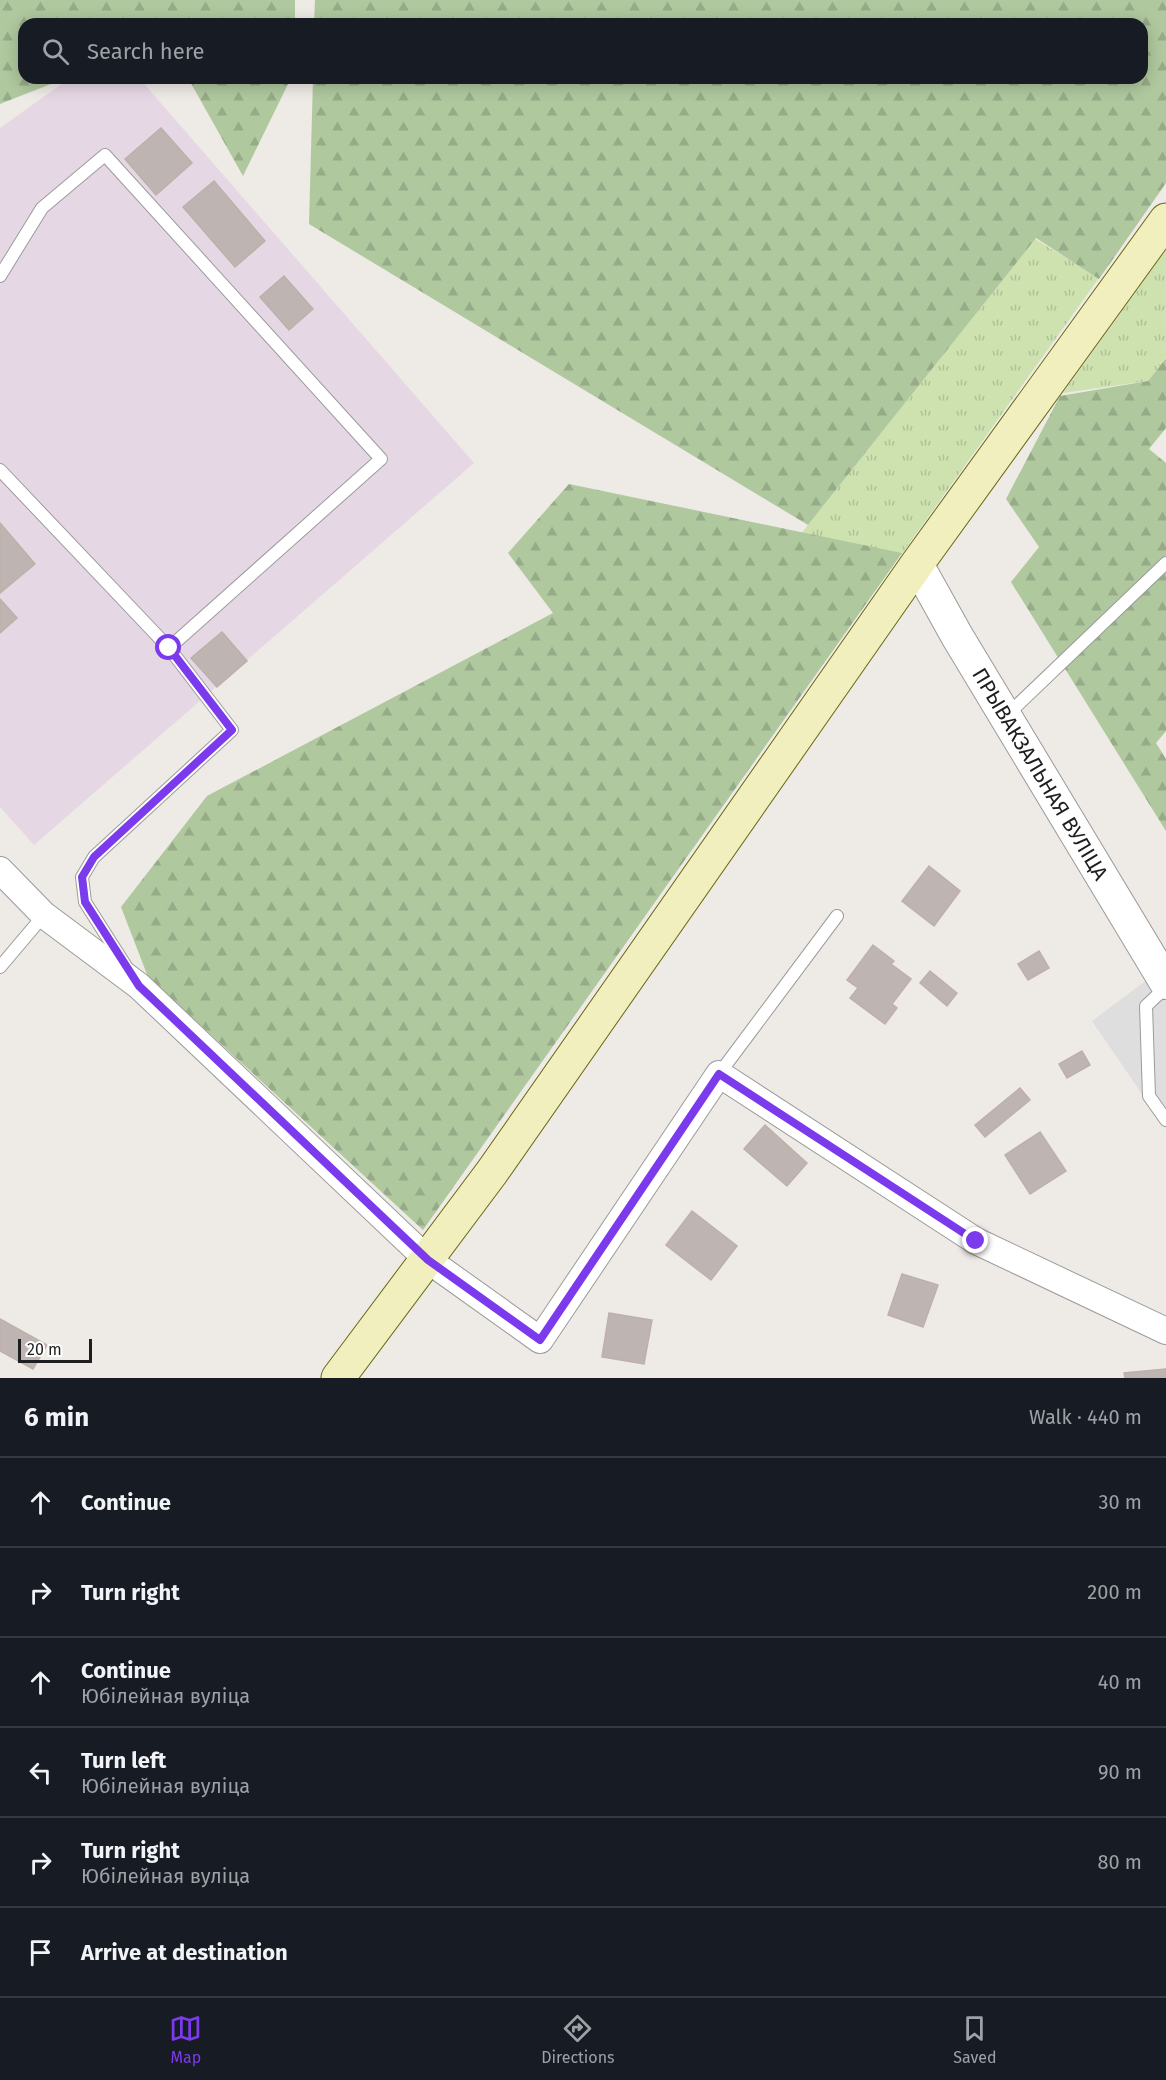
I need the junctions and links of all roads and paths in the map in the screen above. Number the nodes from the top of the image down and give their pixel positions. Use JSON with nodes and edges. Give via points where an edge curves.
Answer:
{"nodes":[{"id":1,"x":1166,"y":220,"type":"edge"},
{"id":2,"x":0,"y":276,"type":"edge"},
{"id":3,"x":0,"y":470,"type":"edge"},
{"id":4,"x":1166,"y":563,"type":"edge"},
{"id":5,"x":917,"y":564,"type":"junction"},
{"id":6,"x":169,"y":648,"type":"junction"},
{"id":7,"x":1005,"y":717,"type":"junction"},
{"id":8,"x":0,"y":870,"type":"edge"},
{"id":9,"x":44,"y":915,"type":"junction"},
{"id":10,"x":837,"y":916,"type":"dead end"},
{"id":11,"x":0,"y":967,"type":"edge"},
{"id":12,"x":1166,"y":983,"type":"edge"},
{"id":13,"x":139,"y":986,"type":"junction"},
{"id":14,"x":1166,"y":987,"type":"edge"},
{"id":15,"x":719,"y":1074,"type":"junction"},
{"id":16,"x":1166,"y":1120,"type":"edge"},
{"id":17,"x":428,"y":1260,"type":"junction"},
{"id":18,"x":1166,"y":1331,"type":"edge"},
{"id":19,"x":338,"y":1378,"type":"edge"}],
"edges":[{"from":1,"to":5,"type":"main road"},
{"from":2,"to":6,"type":"lane","via":[[42,208],[105,155],[381,459]]},
{"from":3,"to":6,"type":"lane"},
{"from":4,"to":7,"type":"lane"},
{"from":5,"to":7,"type":"street","name":"ПРЫВАКЗАЛЬНАЯ ВУЛІЦА"},
{"from":5,"to":17,"type":"main road"},
{"from":6,"to":13,"type":"lane","via":[[232,730],[94,857],[82,877],[85,902]]},
{"from":7,"to":12,"type":"street","name":"ПРЫВАКЗАЛЬНАЯ ВУЛІЦА"},
{"from":8,"to":9,"type":"street"},
{"from":9,"to":11,"type":"lane"},
{"from":9,"to":13,"type":"street"},
{"from":10,"to":15,"type":"lane"},
{"from":13,"to":17,"type":"street"},
{"from":14,"to":16,"type":"lane","via":[[1146,1006],[1149,1096]]},
{"from":15,"to":17,"type":"street","via":[[540,1340]]},
{"from":15,"to":18,"type":"street","via":[[976,1241]]},
{"from":17,"to":19,"type":"main road"}]}
